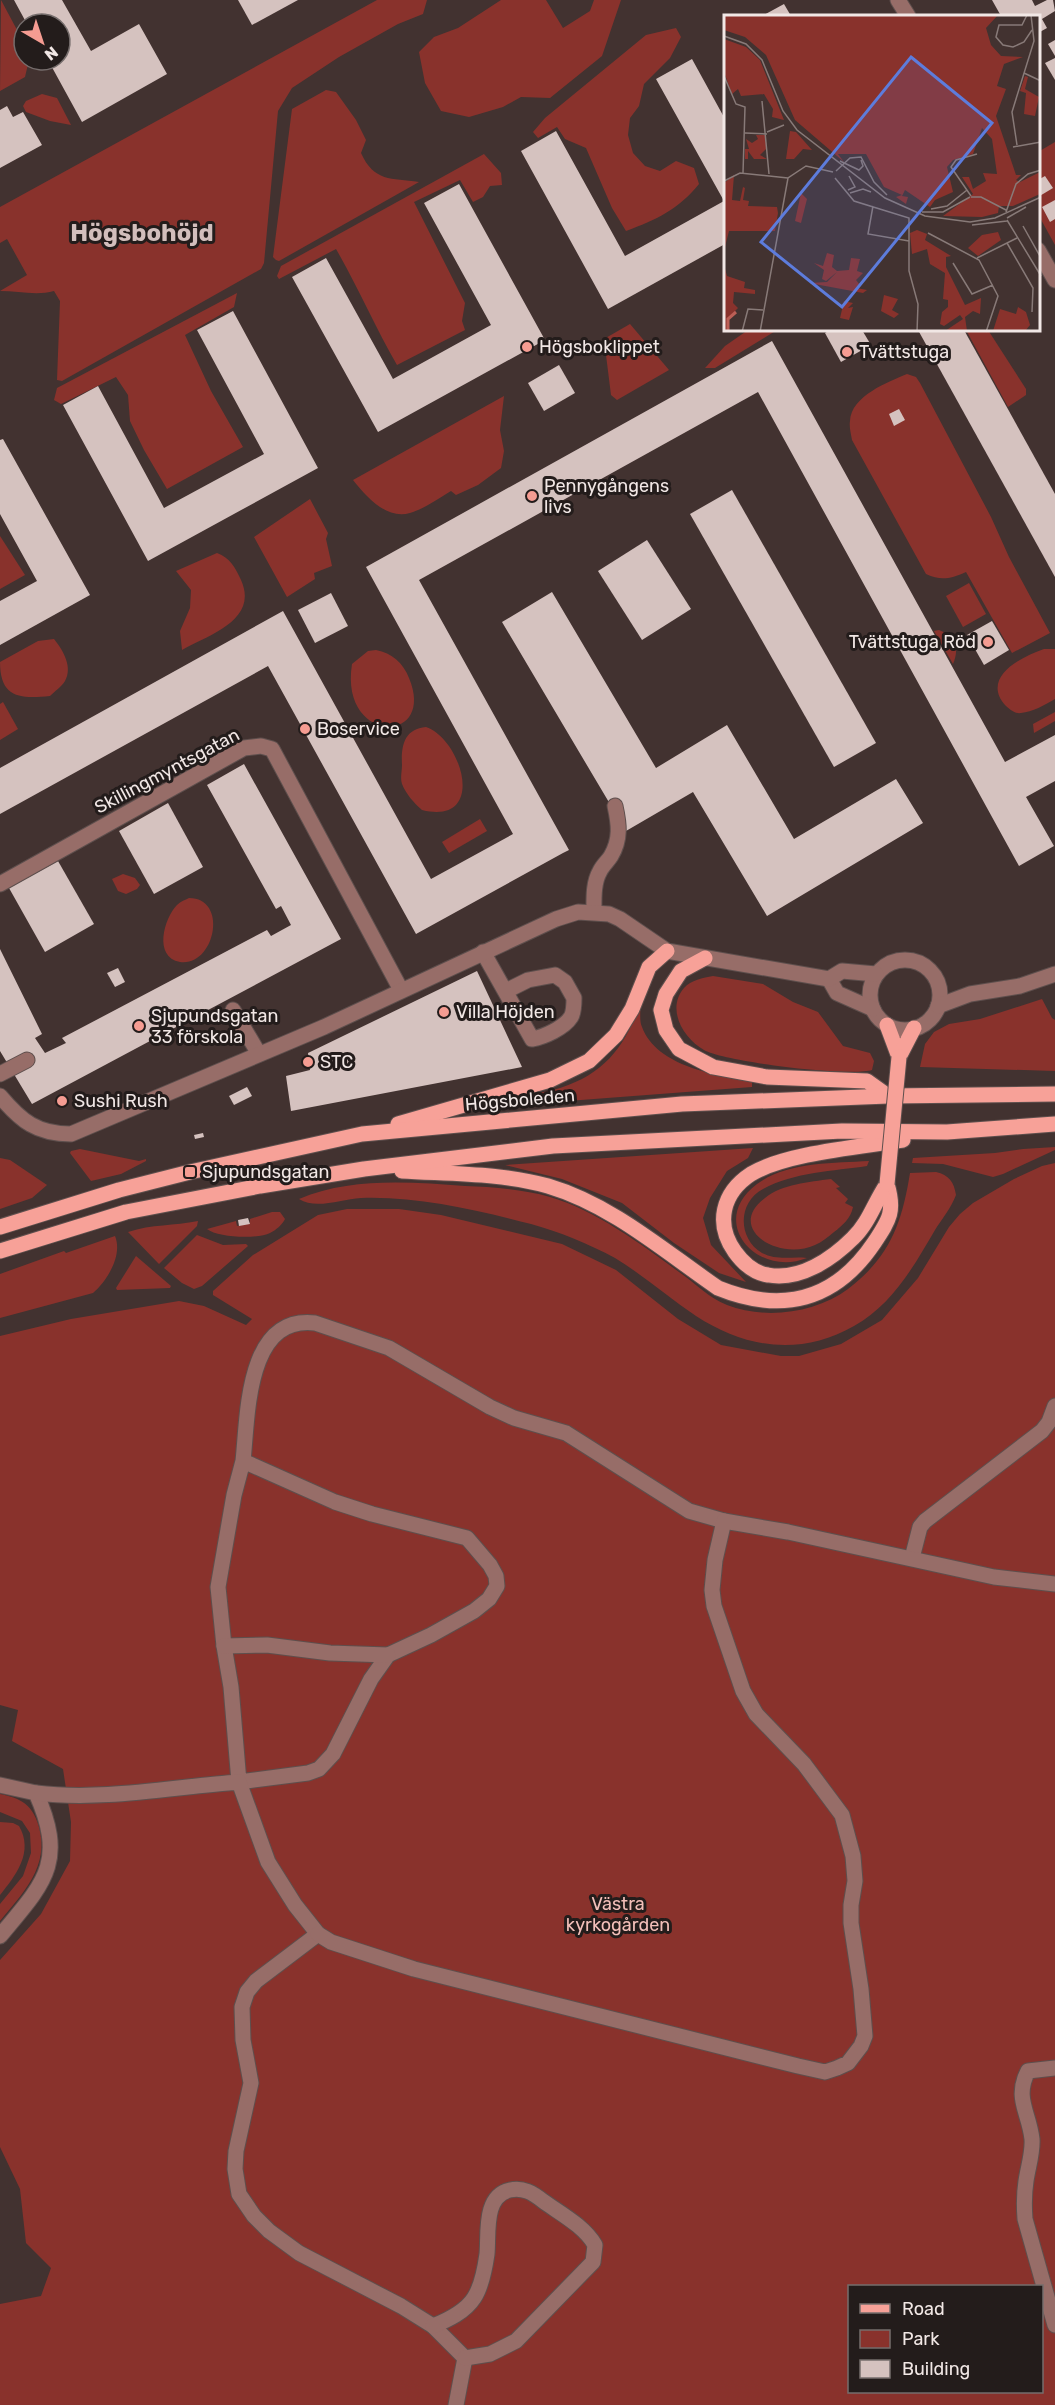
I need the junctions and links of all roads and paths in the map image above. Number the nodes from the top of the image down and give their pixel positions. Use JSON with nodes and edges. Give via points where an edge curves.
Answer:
{"nodes":[{"id":1,"x":898,"y":0,"type":"edge"},
{"id":2,"x":907,"y":15,"type":"edge"},
{"id":3,"x":1040,"y":253,"type":"edge"},
{"id":4,"x":1055,"y":279,"type":"edge"},
{"id":5,"x":615,"y":806,"type":"dead end"},
{"id":6,"x":0,"y":884,"type":"edge"},
{"id":7,"x":594,"y":912,"type":"junction"},
{"id":8,"x":667,"y":951,"type":"junction"},
{"id":9,"x":483,"y":952,"type":"junction"},
{"id":10,"x":705,"y":958,"type":"junction"},
{"id":11,"x":876,"y":974,"type":"junction"},
{"id":12,"x":1055,"y":974,"type":"edge"},
{"id":13,"x":828,"y":979,"type":"junction"},
{"id":14,"x":939,"y":986,"type":"junction"},
{"id":15,"x":401,"y":990,"type":"junction"},
{"id":16,"x":506,"y":991,"type":"junction"},
{"id":17,"x":970,"y":994,"type":"junction"},
{"id":18,"x":938,"y":1006,"type":"junction"},
{"id":19,"x":873,"y":1009,"type":"junction"},
{"id":20,"x":233,"y":1010,"type":"dead end"},
{"id":21,"x":887,"y":1025,"type":"junction"},
{"id":22,"x":914,"y":1028,"type":"junction"},
{"id":23,"x":259,"y":1054,"type":"junction"},
{"id":24,"x":899,"y":1057,"type":"junction"},
{"id":25,"x":27,"y":1060,"type":"dead end"},
{"id":26,"x":0,"y":1074,"type":"edge"},
{"id":27,"x":1055,"y":1094,"type":"edge"},
{"id":28,"x":0,"y":1096,"type":"edge"},
{"id":29,"x":888,"y":1096,"type":"junction"},
{"id":30,"x":1055,"y":1124,"type":"edge"},
{"id":31,"x":947,"y":1132,"type":"junction"},
{"id":32,"x":362,"y":1134,"type":"junction"},
{"id":33,"x":364,"y":1169,"type":"junction"},
{"id":34,"x":887,"y":1184,"type":"junction"},
{"id":35,"x":0,"y":1227,"type":"edge"},
{"id":36,"x":0,"y":1251,"type":"edge"},
{"id":37,"x":1055,"y":1406,"type":"edge"},
{"id":38,"x":243,"y":1461,"type":"junction"},
{"id":39,"x":724,"y":1521,"type":"junction"},
{"id":40,"x":912,"y":1558,"type":"junction"},
{"id":41,"x":1055,"y":1584,"type":"edge"},
{"id":42,"x":224,"y":1646,"type":"junction"},
{"id":43,"x":388,"y":1655,"type":"junction"},
{"id":44,"x":239,"y":1782,"type":"junction"},
{"id":45,"x":0,"y":1785,"type":"edge"},
{"id":46,"x":36,"y":1793,"type":"junction"},
{"id":47,"x":318,"y":1934,"type":"junction"},
{"id":48,"x":0,"y":1936,"type":"edge"},
{"id":49,"x":1055,"y":2068,"type":"edge"},
{"id":50,"x":1055,"y":2325,"type":"edge"},
{"id":51,"x":433,"y":2326,"type":"junction"},
{"id":52,"x":465,"y":2358,"type":"junction"},
{"id":53,"x":456,"y":2405,"type":"edge"}],
"edges":[{"from":1,"to":2,"type":"street"},
{"from":3,"to":4,"type":"street"},
{"from":5,"to":7,"type":"street","via":[[617,843],[600,871]]},
{"from":6,"to":15,"type":"street","name":"Skillingmyntsgatan","via":[[244,748],[261,746],[272,749]]},
{"from":7,"to":8,"type":"street","via":[[620,919]]},
{"from":7,"to":9,"type":"street","via":[[556,919]]},
{"from":8,"to":10,"type":"street"},
{"from":8,"to":32,"type":"main road","via":[[649,967],[632,1009],[616,1035],[589,1061],[550,1080]]},
{"from":9,"to":15,"type":"street"},
{"from":9,"to":16,"type":"street"},
{"from":10,"to":13,"type":"street"},
{"from":10,"to":29,"type":"main road","via":[[681,971],[661,1010],[666,1030],[679,1049],[713,1067],[767,1077],[867,1081]]},
{"from":11,"to":13,"type":"street","via":[[842,971]]},
{"from":11,"to":14,"type":"street","via":[[892,962],[911,960],[931,971]]},
{"from":11,"to":19,"type":"street","via":[[870,991]]},
{"from":12,"to":17,"type":"street","via":[[1020,986]]},
{"from":13,"to":19,"type":"street","via":[[837,993]]},
{"from":14,"to":17,"type":"street"},
{"from":14,"to":18,"type":"street"},
{"from":15,"to":23,"type":"street"},
{"from":16,"to":16,"type":"street","via":[[532,1038],[539,1038],[571,1018],[574,998],[565,982],[555,975],[528,980]]},
{"from":17,"to":18,"type":"street"},
{"from":18,"to":22,"type":"street","via":[[928,1020]]},
{"from":19,"to":21,"type":"street"},
{"from":20,"to":23,"type":"street"},
{"from":21,"to":22,"type":"street"},
{"from":21,"to":24,"type":"main road"},
{"from":22,"to":24,"type":"main road"},
{"from":23,"to":28,"type":"street","via":[[71,1134],[54,1134],[24,1122]]},
{"from":24,"to":34,"type":"main road","bridge":true},
{"from":25,"to":26,"type":"street"},
{"from":27,"to":29,"type":"main road","name":"Högsboleden"},
{"from":29,"to":32,"type":"main road","name":"Högsboleden","via":[[682,1104]]},
{"from":30,"to":31,"type":"main road"},
{"from":31,"to":33,"type":"main road","via":[[842,1131],[553,1146]]},
{"from":31,"to":34,"type":"main road","via":[[806,1156],[760,1169],[741,1181],[730,1195],[722,1218],[725,1235],[741,1260],[758,1272],[802,1272],[828,1258],[855,1236]]},
{"from":32,"to":35,"type":"main road","name":"Högsboleden","via":[[119,1190]]},
{"from":33,"to":34,"type":"main road","via":[[520,1180],[549,1187],[619,1219],[718,1288],[784,1301],[810,1297],[829,1288],[860,1263],[888,1220],[893,1203]]},
{"from":33,"to":36,"type":"main road","via":[[126,1212]]},
{"from":37,"to":40,"type":"street","via":[[1042,1431],[925,1521]]},
{"from":38,"to":39,"type":"street","via":[[249,1398],[263,1348],[281,1330],[307,1322],[389,1348],[490,1407],[566,1433],[689,1511]]},
{"from":38,"to":42,"type":"street","via":[[218,1587]]},
{"from":38,"to":43,"type":"street","via":[[335,1502],[466,1538],[482,1554],[496,1576],[497,1586],[489,1599],[454,1623]]},
{"from":39,"to":40,"type":"street"},
{"from":39,"to":47,"type":"street","via":[[712,1590],[743,1691],[756,1714],[804,1764],[842,1815],[854,1856],[851,1923],[866,2026],[861,2046],[848,2063],[825,2072],[788,2063],[414,1969],[331,1942]]},
{"from":40,"to":41,"type":"street","via":[[994,1577]]},
{"from":42,"to":43,"type":"street","via":[[267,1645]]},
{"from":42,"to":44,"type":"street"},
{"from":43,"to":44,"type":"street","via":[[371,1679],[333,1754],[319,1769]]},
{"from":44,"to":46,"type":"street","via":[[111,1794]]},
{"from":44,"to":47,"type":"street","via":[[268,1862]]},
{"from":45,"to":46,"type":"street"},
{"from":46,"to":48,"type":"street","via":[[49,1830],[51,1852],[47,1871],[31,1899]]},
{"from":47,"to":51,"type":"street","via":[[256,1981],[242,2007],[251,2083],[236,2151],[239,2194],[269,2231],[299,2253]]},
{"from":49,"to":50,"type":"street","via":[[1028,2071],[1021,2100],[1032,2138],[1025,2219]]},
{"from":51,"to":52,"type":"street"},
{"from":51,"to":52,"type":"street","via":[[452,2317],[474,2298],[485,2265],[489,2216],[501,2194],[517,2188],[528,2191],[586,2233],[595,2245],[593,2262],[531,2328],[499,2350]]},
{"from":52,"to":53,"type":"street"}]}
